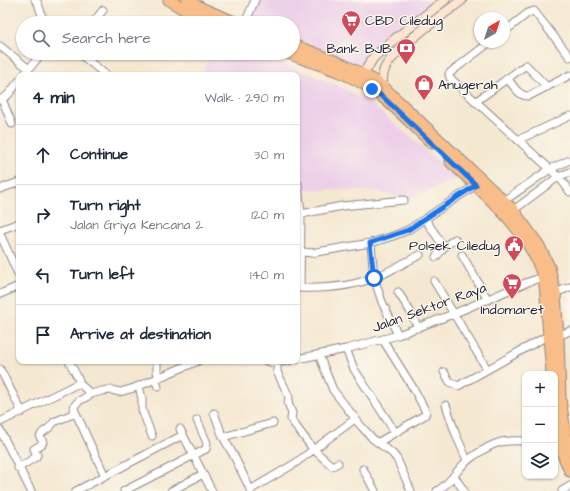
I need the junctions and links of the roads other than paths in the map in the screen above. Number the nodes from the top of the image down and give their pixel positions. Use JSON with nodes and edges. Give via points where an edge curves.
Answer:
{"nodes":[{"id":1,"x":169,"y":0,"type":"edge"},
{"id":2,"x":187,"y":0,"type":"edge"},
{"id":3,"x":255,"y":0,"type":"edge"},
{"id":4,"x":445,"y":0,"type":"edge"},
{"id":5,"x":462,"y":0,"type":"edge"},
{"id":6,"x":38,"y":1,"type":"edge"},
{"id":7,"x":103,"y":10,"type":"dead end"},
{"id":8,"x":432,"y":10,"type":"junction"},
{"id":9,"x":42,"y":16,"type":"edge"},
{"id":10,"x":98,"y":16,"type":"edge"},
{"id":11,"x":195,"y":16,"type":"edge"},
{"id":12,"x":220,"y":16,"type":"edge"},
{"id":13,"x":248,"y":16,"type":"edge"},
{"id":14,"x":438,"y":19,"type":"junction"},
{"id":15,"x":510,"y":27,"type":"edge"},
{"id":16,"x":0,"y":46,"type":"edge"},
{"id":17,"x":300,"y":48,"type":"edge"},
{"id":18,"x":482,"y":48,"type":"edge"},
{"id":19,"x":570,"y":57,"type":"edge"},
{"id":20,"x":300,"y":58,"type":"edge"},
{"id":21,"x":36,"y":60,"type":"edge"},
{"id":22,"x":88,"y":60,"type":"edge"},
{"id":23,"x":25,"y":72,"type":"edge"},
{"id":24,"x":27,"y":72,"type":"edge"},
{"id":25,"x":102,"y":72,"type":"edge"},
{"id":26,"x":570,"y":75,"type":"edge"},
{"id":27,"x":361,"y":78,"type":"junction"},
{"id":28,"x":507,"y":78,"type":"junction"},
{"id":29,"x":16,"y":85,"type":"edge"},
{"id":30,"x":383,"y":86,"type":"junction"},
{"id":31,"x":546,"y":87,"type":"junction"},
{"id":32,"x":1,"y":99,"type":"edge"},
{"id":33,"x":475,"y":102,"type":"junction"},
{"id":34,"x":570,"y":116,"type":"edge"},
{"id":35,"x":12,"y":124,"type":"dead end"},
{"id":36,"x":518,"y":140,"type":"junction"},
{"id":37,"x":570,"y":160,"type":"edge"},
{"id":38,"x":550,"y":169,"type":"junction"},
{"id":39,"x":570,"y":172,"type":"edge"},
{"id":40,"x":558,"y":177,"type":"junction"},
{"id":41,"x":16,"y":183,"type":"edge"},
{"id":42,"x":476,"y":185,"type":"junction"},
{"id":43,"x":0,"y":190,"type":"edge"},
{"id":44,"x":570,"y":192,"type":"edge"},
{"id":45,"x":404,"y":200,"type":"dead end"},
{"id":46,"x":300,"y":204,"type":"edge"},
{"id":47,"x":500,"y":204,"type":"junction"},
{"id":48,"x":510,"y":213,"type":"junction"},
{"id":49,"x":301,"y":214,"type":"junction"},
{"id":50,"x":425,"y":220,"type":"junction"},
{"id":51,"x":16,"y":224,"type":"edge"},
{"id":52,"x":0,"y":230,"type":"edge"},
{"id":53,"x":300,"y":232,"type":"edge"},
{"id":54,"x":0,"y":234,"type":"edge"},
{"id":55,"x":455,"y":239,"type":"dead end"},
{"id":56,"x":2,"y":243,"type":"edge"},
{"id":57,"x":370,"y":243,"type":"junction"},
{"id":58,"x":444,"y":247,"type":"junction"},
{"id":59,"x":300,"y":251,"type":"edge"},
{"id":60,"x":420,"y":255,"type":"dead end"},
{"id":61,"x":462,"y":255,"type":"dead end"},
{"id":62,"x":436,"y":257,"type":"dead end"},
{"id":63,"x":16,"y":270,"type":"edge"},
{"id":64,"x":543,"y":277,"type":"junction"},
{"id":65,"x":374,"y":278,"type":"junction"},
{"id":66,"x":434,"y":281,"type":"dead end"},
{"id":67,"x":16,"y":287,"type":"edge"},
{"id":68,"x":570,"y":287,"type":"edge"},
{"id":69,"x":300,"y":288,"type":"edge"},
{"id":70,"x":398,"y":292,"type":"dead end"},
{"id":71,"x":554,"y":293,"type":"junction"},
{"id":72,"x":0,"y":294,"type":"edge"},
{"id":73,"x":488,"y":300,"type":"junction"},
{"id":74,"x":453,"y":314,"type":"junction"},
{"id":75,"x":418,"y":328,"type":"junction"},
{"id":76,"x":570,"y":331,"type":"edge"},
{"id":77,"x":398,"y":335,"type":"junction"},
{"id":78,"x":554,"y":335,"type":"junction"},
{"id":79,"x":383,"y":340,"type":"junction"},
{"id":80,"x":346,"y":349,"type":"junction"},
{"id":81,"x":319,"y":355,"type":"junction"},
{"id":82,"x":300,"y":358,"type":"edge"},
{"id":83,"x":71,"y":364,"type":"edge"},
{"id":84,"x":156,"y":364,"type":"edge"},
{"id":85,"x":189,"y":364,"type":"edge"},
{"id":86,"x":277,"y":364,"type":"edge"},
{"id":87,"x":486,"y":369,"type":"junction"},
{"id":88,"x":552,"y":371,"type":"edge"},
{"id":89,"x":1,"y":372,"type":"edge"},
{"id":90,"x":444,"y":372,"type":"dead end"},
{"id":91,"x":157,"y":378,"type":"junction"},
{"id":92,"x":79,"y":384,"type":"junction"},
{"id":93,"x":139,"y":386,"type":"junction"},
{"id":94,"x":158,"y":387,"type":"dead end"},
{"id":95,"x":91,"y":394,"type":"junction"},
{"id":96,"x":446,"y":405,"type":"dead end"},
{"id":97,"x":555,"y":407,"type":"edge"},
{"id":98,"x":22,"y":412,"type":"junction"},
{"id":99,"x":75,"y":413,"type":"junction"},
{"id":100,"x":214,"y":414,"type":"dead end"},
{"id":101,"x":355,"y":419,"type":"junction"},
{"id":102,"x":197,"y":420,"type":"dead end"},
{"id":103,"x":0,"y":422,"type":"edge"},
{"id":104,"x":272,"y":423,"type":"dead end"},
{"id":105,"x":0,"y":430,"type":"edge"},
{"id":106,"x":394,"y":432,"type":"junction"},
{"id":107,"x":152,"y":436,"type":"dead end"},
{"id":108,"x":223,"y":437,"type":"junction"},
{"id":109,"x":560,"y":438,"type":"edge"},
{"id":110,"x":522,"y":441,"type":"edge"},
{"id":111,"x":379,"y":442,"type":"junction"},
{"id":112,"x":313,"y":449,"type":"junction"},
{"id":113,"x":570,"y":449,"type":"edge"},
{"id":114,"x":193,"y":454,"type":"junction"},
{"id":115,"x":467,"y":460,"type":"junction"},
{"id":116,"x":338,"y":463,"type":"dead end"},
{"id":117,"x":569,"y":464,"type":"edge"},
{"id":118,"x":18,"y":468,"type":"junction"},
{"id":119,"x":363,"y":469,"type":"dead end"},
{"id":120,"x":203,"y":474,"type":"junction"},
{"id":121,"x":104,"y":476,"type":"junction"},
{"id":122,"x":454,"y":476,"type":"junction"},
{"id":123,"x":570,"y":486,"type":"edge"},
{"id":124,"x":90,"y":488,"type":"edge"},
{"id":125,"x":249,"y":490,"type":"edge"},
{"id":126,"x":31,"y":491,"type":"edge"},
{"id":127,"x":76,"y":491,"type":"edge"},
{"id":128,"x":124,"y":491,"type":"edge"},
{"id":129,"x":171,"y":491,"type":"edge"},
{"id":130,"x":212,"y":491,"type":"edge"},
{"id":131,"x":375,"y":491,"type":"edge"},
{"id":132,"x":411,"y":491,"type":"edge"},
{"id":133,"x":437,"y":491,"type":"edge"},
{"id":134,"x":464,"y":491,"type":"edge"},
{"id":135,"x":562,"y":491,"type":"edge"}],
"edges":[{"from":1,"to":11,"type":"main road"},
{"from":2,"to":12,"type":"main road"},
{"from":3,"to":13,"type":"street"},
{"from":4,"to":8,"type":"street"},
{"from":5,"to":14,"type":"street"},
{"from":6,"to":9,"type":"street"},
{"from":7,"to":10,"type":"street"},
{"from":8,"to":14,"type":"street"},
{"from":8,"to":27,"type":"street","via":[[373,58]]},
{"from":14,"to":30,"type":"street","via":[[390,60],[383,74]]},
{"from":15,"to":19,"type":"street","via":[[534,11]]},
{"from":16,"to":23,"type":"street"},
{"from":17,"to":27,"type":"main road","via":[[347,65]]},
{"from":18,"to":33,"type":"street","via":[[449,74]]},
{"from":20,"to":27,"type":"main road"},
{"from":21,"to":24,"type":"street"},
{"from":22,"to":25,"type":"street"},
{"from":26,"to":31,"type":"street"},
{"from":27,"to":30,"type":"main road"},
{"from":27,"to":42,"type":"main road"},
{"from":28,"to":31,"type":"street","via":[[523,96],[529,96]]},
{"from":28,"to":31,"type":"street","via":[[526,65]]},
{"from":28,"to":33,"type":"street"},
{"from":29,"to":32,"type":"street"},
{"from":30,"to":47,"type":"main road"},
{"from":32,"to":35,"type":"street"},
{"from":33,"to":36,"type":"street"},
{"from":34,"to":36,"type":"street"},
{"from":36,"to":38,"type":"street"},
{"from":37,"to":38,"type":"street"},
{"from":38,"to":40,"type":"street"},
{"from":38,"to":47,"type":"street"},
{"from":39,"to":40,"type":"street"},
{"from":40,"to":44,"type":"street"},
{"from":40,"to":48,"type":"street"},
{"from":41,"to":43,"type":"street"},
{"from":42,"to":47,"type":"main road"},
{"from":42,"to":50,"type":"street"},
{"from":45,"to":49,"type":"street","via":[[342,206]]},
{"from":46,"to":49,"type":"street"},
{"from":47,"to":48,"type":"main road"},
{"from":48,"to":64,"type":"main road","via":[[532,251]]},
{"from":48,"to":71,"type":"main road","via":[[523,223],[542,253],[549,267]]},
{"from":49,"to":53,"type":"street"},
{"from":50,"to":57,"type":"street","via":[[408,230]]},
{"from":50,"to":58,"type":"street"},
{"from":51,"to":52,"type":"street"},
{"from":54,"to":56,"type":"street"},
{"from":55,"to":58,"type":"street"},
{"from":56,"to":63,"type":"street"},
{"from":57,"to":59,"type":"street","via":[[311,253]]},
{"from":57,"to":65,"type":"street"},
{"from":58,"to":62,"type":"street"},
{"from":60,"to":65,"type":"street"},
{"from":61,"to":73,"type":"street"},
{"from":64,"to":73,"type":"street","name":"Jalan Sektor Raya"},
{"from":64,"to":78,"type":"main road"},
{"from":65,"to":69,"type":"street","via":[[322,289]]},
{"from":65,"to":77,"type":"street"},
{"from":66,"to":74,"type":"street"},
{"from":67,"to":72,"type":"street"},
{"from":68,"to":71,"type":"street"},
{"from":70,"to":75,"type":"street"},
{"from":71,"to":78,"type":"main road"},
{"from":73,"to":74,"type":"street","name":"Jalan Sektor Raya"},
{"from":74,"to":75,"type":"street","name":"Jalan Sektor Raya"},
{"from":74,"to":87,"type":"street"},
{"from":75,"to":77,"type":"street","name":"Jalan Sektor Raya"},
{"from":76,"to":78,"type":"street"},
{"from":77,"to":79,"type":"street","name":"Jalan Sektor Raya"},
{"from":78,"to":87,"type":"street"},
{"from":78,"to":88,"type":"main road"},
{"from":78,"to":109,"type":"main road","via":[[560,400]]},
{"from":79,"to":80,"type":"street","name":"Jalan Sektor Raya"},
{"from":79,"to":106,"type":"street","via":[[426,412],[425,415]]},
{"from":80,"to":81,"type":"street","name":"Jalan Sektor Raya"},
{"from":80,"to":106,"type":"street","via":[[354,368]]},
{"from":81,"to":82,"type":"street","name":"Jalan Sektor Raya"},
{"from":81,"to":101,"type":"street","via":[[333,390]]},
{"from":83,"to":92,"type":"street"},
{"from":84,"to":91,"type":"street"},
{"from":85,"to":91,"type":"street"},
{"from":86,"to":112,"type":"street","via":[[277,374],[289,397],[291,419]]},
{"from":87,"to":90,"type":"street","via":[[458,386],[450,382]]},
{"from":89,"to":98,"type":"street"},
{"from":91,"to":93,"type":"street"},
{"from":91,"to":94,"type":"street"},
{"from":92,"to":95,"type":"street"},
{"from":92,"to":98,"type":"street"},
{"from":93,"to":95,"type":"street","via":[[120,392],[111,390]]},
{"from":93,"to":107,"type":"street","via":[[142,410]]},
{"from":95,"to":99,"type":"street","via":[[76,403]]},
{"from":96,"to":115,"type":"street"},
{"from":97,"to":109,"type":"main road"},
{"from":98,"to":103,"type":"street"},
{"from":99,"to":118,"type":"street","via":[[59,419],[42,433],[40,437],[43,442],[34,449],[36,457]]},
{"from":99,"to":121,"type":"street"},
{"from":100,"to":108,"type":"street"},
{"from":101,"to":111,"type":"street"},
{"from":101,"to":112,"type":"street"},
{"from":102,"to":114,"type":"street","via":[[207,446],[203,451]]},
{"from":104,"to":108,"type":"street"},
{"from":105,"to":118,"type":"street"},
{"from":106,"to":111,"type":"street"},
{"from":108,"to":125,"type":"street"},
{"from":109,"to":113,"type":"main road"},
{"from":109,"to":117,"type":"main road"},
{"from":110,"to":115,"type":"street","via":[[497,442]]},
{"from":111,"to":132,"type":"street","via":[[397,459]]},
{"from":112,"to":116,"type":"street","via":[[332,466]]},
{"from":112,"to":125,"type":"street","via":[[294,464]]},
{"from":114,"to":120,"type":"street"},
{"from":114,"to":121,"type":"street","via":[[182,432]]},
{"from":114,"to":128,"type":"street"},
{"from":115,"to":122,"type":"street"},
{"from":118,"to":126,"type":"street"},
{"from":119,"to":131,"type":"street"},
{"from":120,"to":129,"type":"street"},
{"from":120,"to":130,"type":"street"},
{"from":121,"to":124,"type":"street"},
{"from":122,"to":133,"type":"street"},
{"from":122,"to":134,"type":"street"},
{"from":123,"to":135,"type":"street"},
{"from":124,"to":127,"type":"street"}]}
